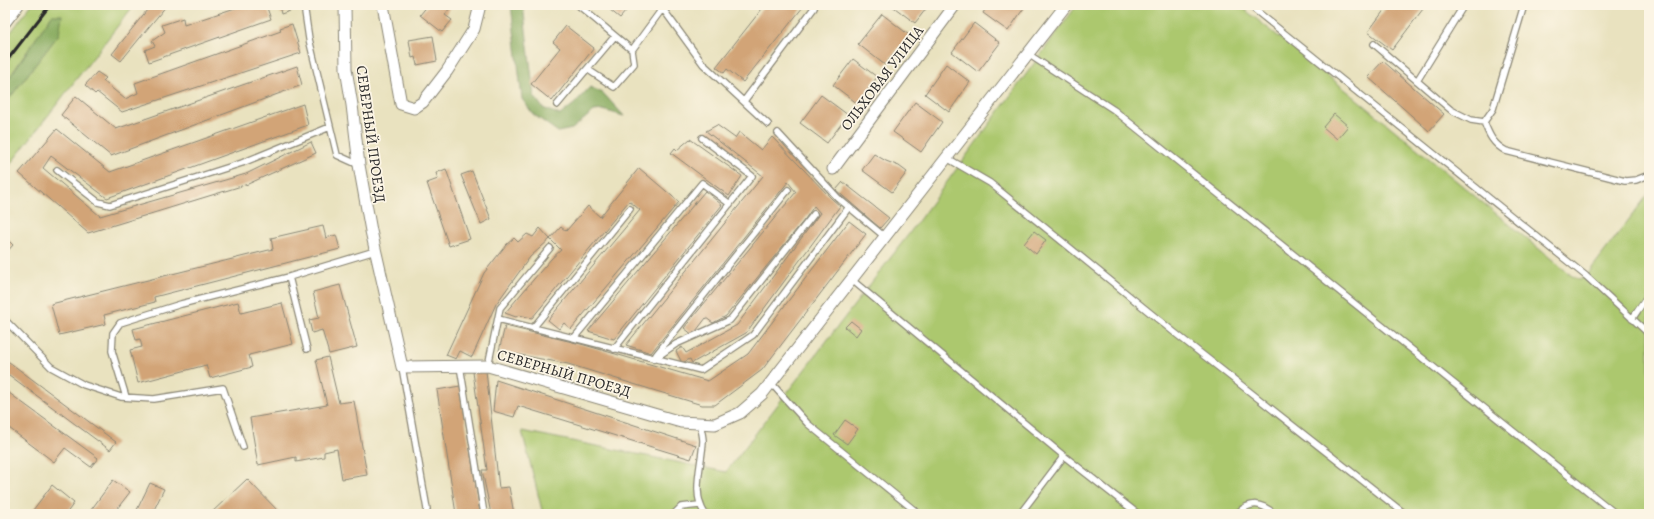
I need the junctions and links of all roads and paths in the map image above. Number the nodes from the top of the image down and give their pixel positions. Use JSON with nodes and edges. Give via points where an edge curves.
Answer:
{"nodes":[{"id":1,"x":18,"y":5,"type":"edge"},
{"id":2,"x":306,"y":5,"type":"edge"},
{"id":3,"x":345,"y":5,"type":"edge"},
{"id":4,"x":383,"y":5,"type":"edge"},
{"id":5,"x":480,"y":5,"type":"edge"},
{"id":6,"x":578,"y":5,"type":"edge"},
{"id":7,"x":955,"y":5,"type":"edge"},
{"id":8,"x":1066,"y":5,"type":"edge"},
{"id":9,"x":1249,"y":5,"type":"edge"},
{"id":10,"x":1464,"y":5,"type":"edge"},
{"id":11,"x":1524,"y":5,"type":"edge"},
{"id":12,"x":664,"y":7,"type":"edge"},
{"id":13,"x":814,"y":8,"type":"dead end"},
{"id":14,"x":5,"y":22,"type":"edge"},
{"id":15,"x":615,"y":36,"type":"junction"},
{"id":16,"x":1374,"y":44,"type":"dead end"},
{"id":17,"x":632,"y":50,"type":"junction"},
{"id":18,"x":1028,"y":54,"type":"junction"},
{"id":19,"x":587,"y":69,"type":"junction"},
{"id":20,"x":1417,"y":81,"type":"junction"},
{"id":21,"x":744,"y":101,"type":"junction"},
{"id":22,"x":557,"y":105,"type":"dead end"},
{"id":23,"x":1484,"y":122,"type":"junction"},
{"id":24,"x":768,"y":124,"type":"dead end"},
{"id":25,"x":330,"y":127,"type":"junction"},
{"id":26,"x":778,"y":133,"type":"dead end"},
{"id":27,"x":702,"y":138,"type":"dead end"},
{"id":28,"x":947,"y":158,"type":"junction"},
{"id":29,"x":359,"y":165,"type":"junction"},
{"id":30,"x":833,"y":169,"type":"dead end"},
{"id":31,"x":57,"y":170,"type":"dead end"},
{"id":32,"x":1649,"y":175,"type":"edge"},
{"id":33,"x":788,"y":190,"type":"dead end"},
{"id":34,"x":730,"y":204,"type":"junction"},
{"id":35,"x":849,"y":207,"type":"junction"},
{"id":36,"x":630,"y":209,"type":"dead end"},
{"id":37,"x":814,"y":214,"type":"dead end"},
{"id":38,"x":883,"y":240,"type":"junction"},
{"id":39,"x":550,"y":248,"type":"dead end"},
{"id":40,"x":375,"y":251,"type":"junction"},
{"id":41,"x":289,"y":277,"type":"junction"},
{"id":42,"x":852,"y":280,"type":"junction"},
{"id":43,"x":1649,"y":294,"type":"edge"},
{"id":44,"x":498,"y":319,"type":"junction"},
{"id":45,"x":1632,"y":319,"type":"junction"},
{"id":46,"x":5,"y":320,"type":"edge"},
{"id":47,"x":533,"y":328,"type":"junction"},
{"id":48,"x":1649,"y":334,"type":"edge"},
{"id":49,"x":574,"y":338,"type":"junction"},
{"id":50,"x":308,"y":349,"type":"dead end"},
{"id":51,"x":614,"y":349,"type":"junction"},
{"id":52,"x":654,"y":358,"type":"junction"},
{"id":53,"x":402,"y":366,"type":"junction"},
{"id":54,"x":460,"y":366,"type":"junction"},
{"id":55,"x":488,"y":366,"type":"junction"},
{"id":56,"x":771,"y":383,"type":"junction"},
{"id":57,"x":126,"y":397,"type":"junction"},
{"id":58,"x":700,"y":423,"type":"junction"},
{"id":59,"x":242,"y":447,"type":"dead end"},
{"id":60,"x":1064,"y":456,"type":"junction"},
{"id":61,"x":699,"y":505,"type":"junction"},
{"id":62,"x":426,"y":514,"type":"edge"},
{"id":63,"x":484,"y":514,"type":"edge"},
{"id":64,"x":674,"y":514,"type":"edge"},
{"id":65,"x":705,"y":514,"type":"edge"},
{"id":66,"x":919,"y":514,"type":"edge"},
{"id":67,"x":1020,"y":514,"type":"edge"},
{"id":68,"x":1138,"y":514,"type":"edge"},
{"id":69,"x":1236,"y":514,"type":"edge"},
{"id":70,"x":1275,"y":514,"type":"edge"},
{"id":71,"x":1405,"y":514,"type":"edge"},
{"id":72,"x":1616,"y":514,"type":"edge"}],
"edges":[{"from":1,"to":14,"type":"street"},
{"from":2,"to":25,"type":"lane","via":[[309,39]]},
{"from":3,"to":29,"type":"street","name":"СЕВЕРНЫЙ ПРОЕЗД","via":[[346,69]]},
{"from":4,"to":5,"type":"street","via":[[401,104],[414,108],[423,102],[447,71],[474,29]]},
{"from":6,"to":15,"type":"lane"},
{"from":7,"to":30,"type":"street","name":"ОЛЬХОВАЯ УЛИЦА"},
{"from":8,"to":18,"type":"street","name":"СЕВЕРНЫЙ ПРОЕЗД"},
{"from":9,"to":45,"type":"lane","via":[[1586,276]]},
{"from":10,"to":20,"type":"lane"},
{"from":11,"to":23,"type":"lane","via":[[1493,109]]},
{"from":12,"to":17,"type":"lane"},
{"from":12,"to":21,"type":"lane","via":[[703,64]]},
{"from":13,"to":21,"type":"lane"},
{"from":15,"to":17,"type":"lane"},
{"from":15,"to":19,"type":"lane"},
{"from":16,"to":20,"type":"lane"},
{"from":17,"to":19,"type":"lane","via":[[634,64],[614,87]]},
{"from":18,"to":28,"type":"street","name":"СЕВЕРНЫЙ ПРОЕЗД"},
{"from":18,"to":72,"type":"lane","via":[[1114,110]]},
{"from":19,"to":22,"type":"lane"},
{"from":20,"to":23,"type":"lane","via":[[1451,110],[1471,120]]},
{"from":21,"to":24,"type":"lane"},
{"from":23,"to":32,"type":"lane","via":[[1489,136],[1497,146],[1506,151],[1625,181]]},
{"from":25,"to":29,"type":"lane","via":[[337,155]]},
{"from":25,"to":31,"type":"lane","via":[[242,163],[110,205],[98,202]]},
{"from":26,"to":35,"type":"lane"},
{"from":27,"to":34,"type":"lane","via":[[752,176]]},
{"from":28,"to":38,"type":"street","name":"СЕВЕРНЫЙ ПРОЕЗД"},
{"from":28,"to":71,"type":"lane","via":[[990,183]]},
{"from":29,"to":40,"type":"street","name":"СЕВЕРНЫЙ ПРОЕЗД"},
{"from":33,"to":52,"type":"lane"},
{"from":34,"to":49,"type":"lane","via":[[702,183]]},
{"from":34,"to":51,"type":"lane"},
{"from":35,"to":38,"type":"lane"},
{"from":35,"to":52,"type":"lane","via":[[752,336],[701,370]]},
{"from":36,"to":47,"type":"lane"},
{"from":37,"to":52,"type":"lane","via":[[730,320],[676,344]]},
{"from":38,"to":42,"type":"street","name":"СЕВЕРНЫЙ ПРОЕЗД"},
{"from":39,"to":44,"type":"lane","via":[[500,308]]},
{"from":40,"to":41,"type":"lane"},
{"from":40,"to":53,"type":"street","name":"СЕВЕРНЫЙ ПРОЕЗД"},
{"from":41,"to":50,"type":"lane"},
{"from":41,"to":57,"type":"lane","via":[[181,304],[120,323],[113,333],[112,351]]},
{"from":42,"to":56,"type":"street","name":"СЕВЕРНЫЙ ПРОЕЗД"},
{"from":42,"to":60,"type":"lane"},
{"from":43,"to":45,"type":"lane"},
{"from":44,"to":47,"type":"lane"},
{"from":44,"to":55,"type":"lane"},
{"from":45,"to":48,"type":"lane"},
{"from":46,"to":57,"type":"lane","via":[[51,367],[84,385]]},
{"from":47,"to":49,"type":"lane"},
{"from":49,"to":51,"type":"lane"},
{"from":51,"to":52,"type":"lane"},
{"from":53,"to":54,"type":"street","name":"СЕВЕРНЫЙ ПРОЕЗД"},
{"from":53,"to":62,"type":"lane"},
{"from":54,"to":55,"type":"street","name":"СЕВЕРНЫЙ ПРОЕЗД"},
{"from":54,"to":63,"type":"lane"},
{"from":55,"to":58,"type":"street","name":"СЕВЕРНЫЙ ПРОЕЗД","via":[[681,422]]},
{"from":56,"to":58,"type":"street","name":"СЕВЕРНЫЙ ПРОЕЗД","via":[[740,413],[715,424]]},
{"from":56,"to":66,"type":"lane","via":[[808,424]]},
{"from":57,"to":59,"type":"lane","via":[[154,400],[223,388]]},
{"from":58,"to":61,"type":"lane","via":[[703,440],[699,471]]},
{"from":60,"to":67,"type":"lane"},
{"from":60,"to":68,"type":"lane"},
{"from":61,"to":64,"type":"lane","via":[[681,507]]},
{"from":61,"to":65,"type":"lane"},
{"from":69,"to":70,"type":"lane","via":[[1248,505],[1256,504],[1268,508]]}]}
